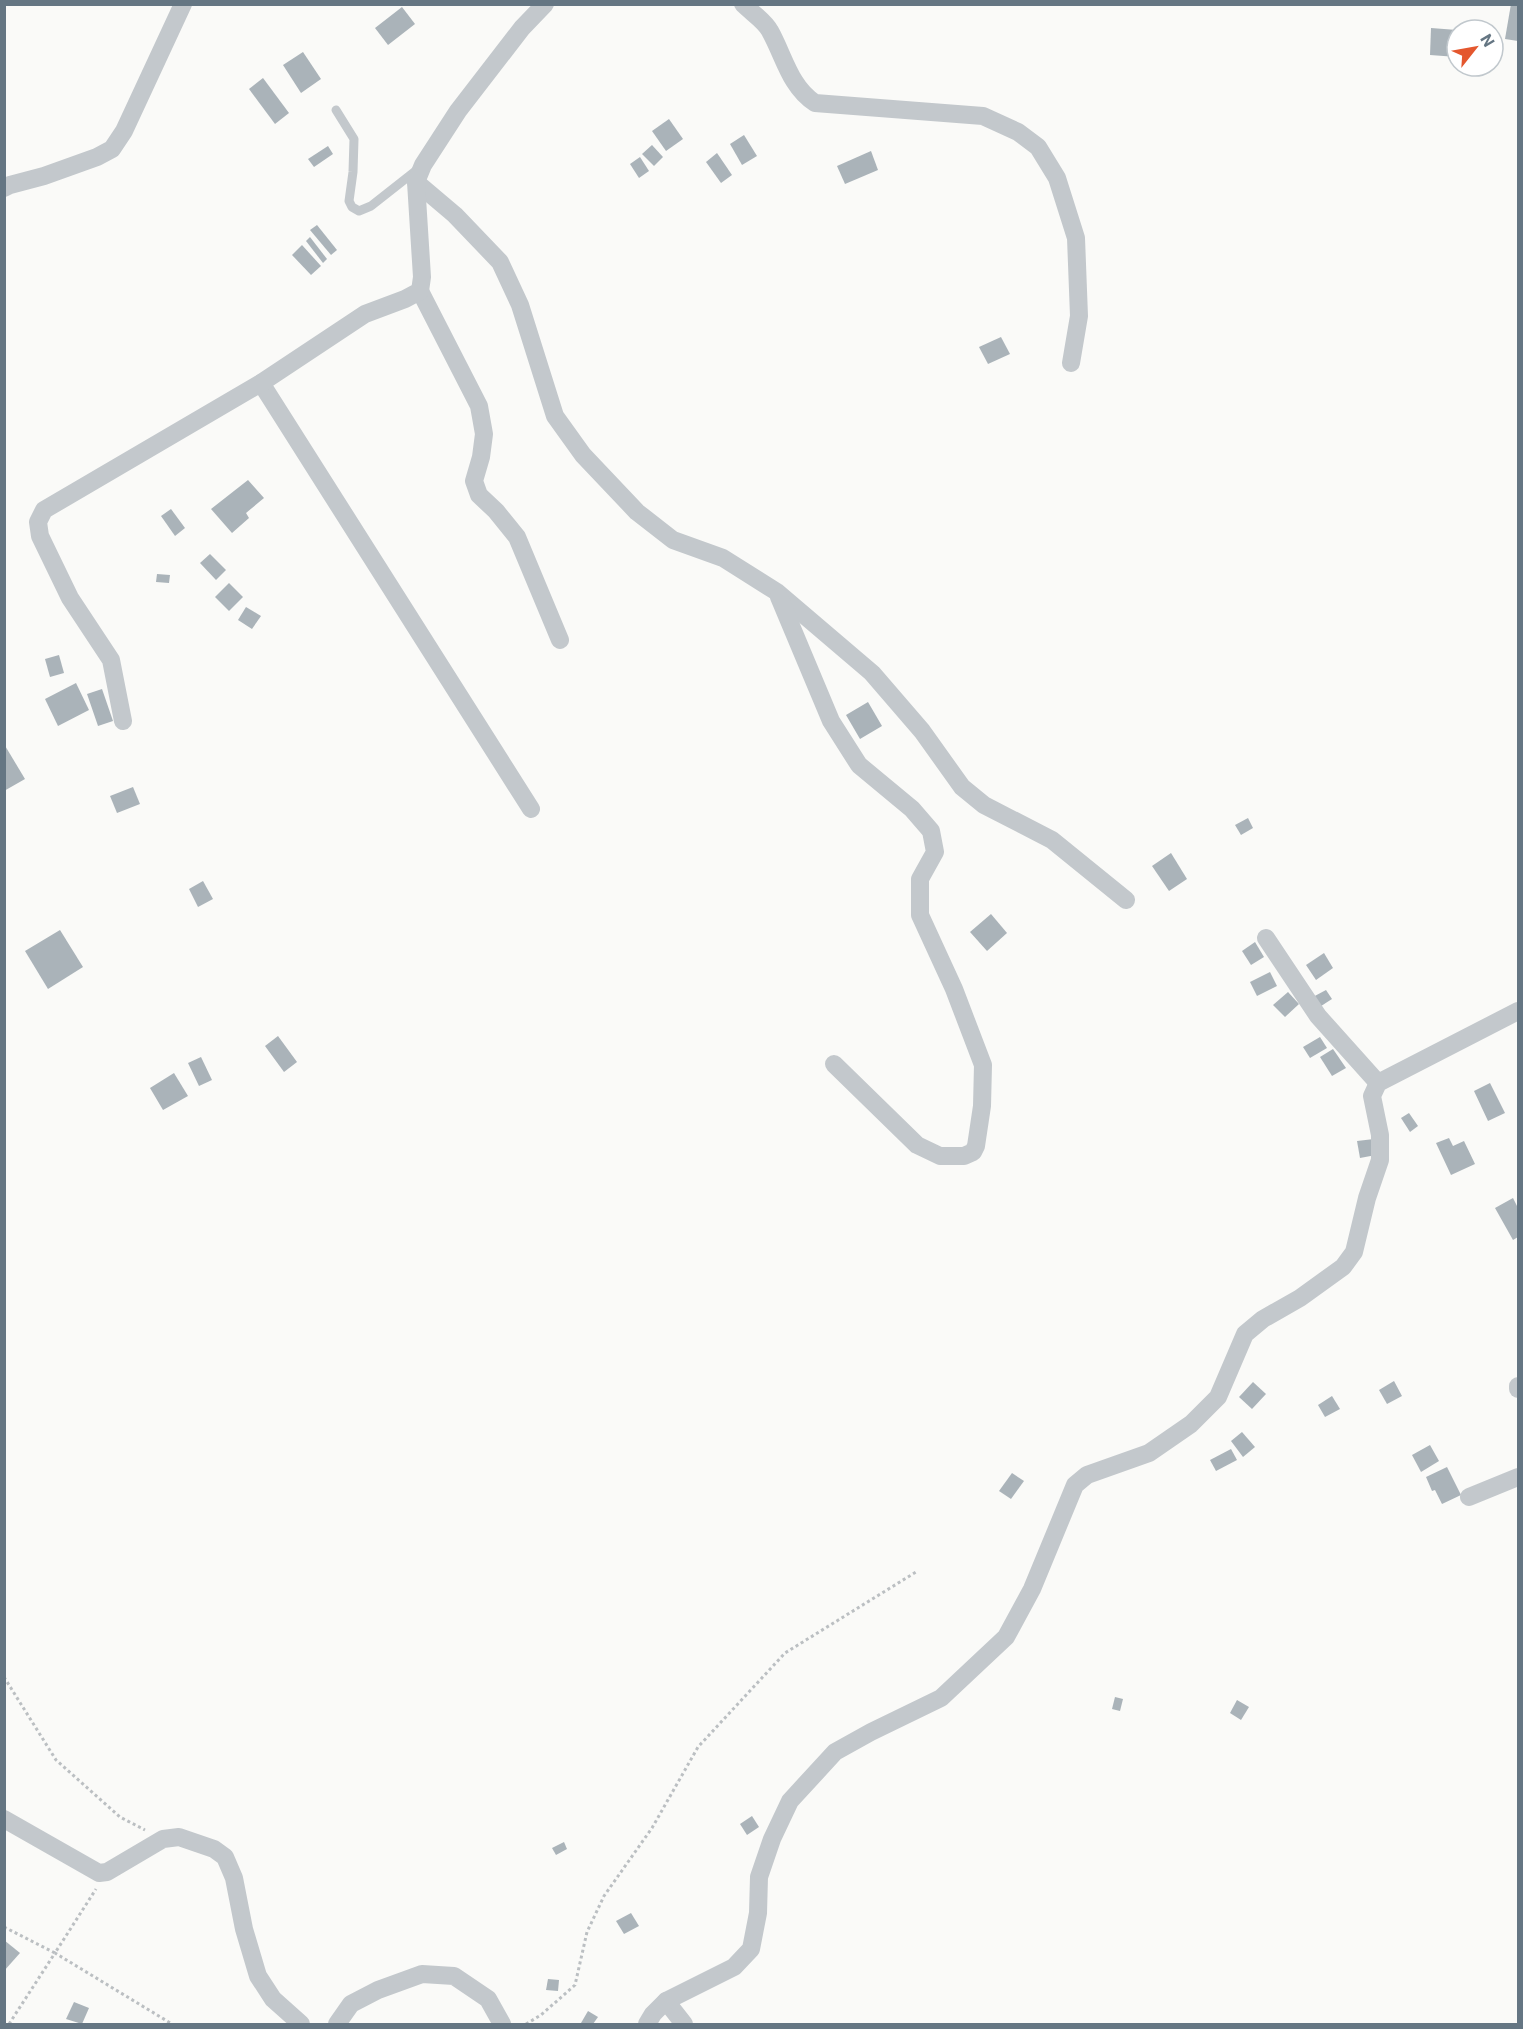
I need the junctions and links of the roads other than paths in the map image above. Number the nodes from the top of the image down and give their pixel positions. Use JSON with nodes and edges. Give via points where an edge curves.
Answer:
{"nodes":[{"id":1,"x":183,"y":4,"type":"edge"},
{"id":2,"x":545,"y":4,"type":"edge"},
{"id":3,"x":743,"y":4,"type":"edge"},
{"id":4,"x":336,"y":110,"type":"dead end"},
{"id":5,"x":420,"y":174,"type":"junction"},
{"id":6,"x":4,"y":188,"type":"edge"},
{"id":7,"x":420,"y":291,"type":"junction"},
{"id":8,"x":1071,"y":363,"type":"dead end"},
{"id":9,"x":261,"y":383,"type":"junction"},
{"id":10,"x":777,"y":592,"type":"junction"},
{"id":11,"x":560,"y":640,"type":"dead end"},
{"id":12,"x":123,"y":721,"type":"dead end"},
{"id":13,"x":531,"y":809,"type":"dead end"},
{"id":14,"x":1126,"y":900,"type":"dead end"},
{"id":15,"x":1266,"y":938,"type":"dead end"},
{"id":16,"x":1518,"y":1011,"type":"edge"},
{"id":17,"x":834,"y":1064,"type":"dead end"},
{"id":18,"x":1378,"y":1083,"type":"junction"},
{"id":19,"x":1518,"y":1477,"type":"edge"},
{"id":20,"x":1469,"y":1497,"type":"dead end"},
{"id":21,"x":4,"y":1819,"type":"edge"},
{"id":22,"x":666,"y":2001,"type":"junction"},
{"id":23,"x":301,"y":2025,"type":"edge"},
{"id":24,"x":337,"y":2025,"type":"edge"},
{"id":25,"x":502,"y":2025,"type":"edge"},
{"id":26,"x":647,"y":2025,"type":"edge"},
{"id":27,"x":684,"y":2025,"type":"edge"}],
"edges":[{"from":1,"to":6,"type":"street","via":[[112,149]]},
{"from":2,"to":5,"type":"street","via":[[472,93]]},
{"from":3,"to":8,"type":"street","via":[[770,29],[795,83],[815,103],[983,116],[1018,132],[1038,147],[1057,178],[1076,238],[1079,316]]},
{"from":4,"to":5,"type":"lane","via":[[354,139],[349,201],[352,207],[359,211],[371,206]]},
{"from":5,"to":7,"type":"street"},
{"from":5,"to":10,"type":"street","via":[[500,262],[520,305],[555,416],[583,455],[638,512],[673,540],[723,558]]},
{"from":7,"to":9,"type":"street","via":[[365,314]]},
{"from":7,"to":11,"type":"street","via":[[479,406],[484,434],[474,481],[479,495],[517,537]]},
{"from":9,"to":12,"type":"street","via":[[44,510],[38,522],[40,536],[70,598],[111,660]]},
{"from":9,"to":13,"type":"street"},
{"from":10,"to":14,"type":"street","via":[[872,673],[922,731],[962,787],[984,806],[1052,840]]},
{"from":10,"to":17,"type":"street","via":[[831,721],[859,765],[912,809],[931,831],[935,852],[920,879],[920,915],[983,1065],[982,1106],[973,1152],[940,1156],[917,1145]]},
{"from":15,"to":18,"type":"street","via":[[1318,1016]]},
{"from":16,"to":18,"type":"street"},
{"from":18,"to":22,"type":"street","via":[[1372,1096],[1380,1160],[1354,1252],[1343,1266],[1245,1334],[1218,1396],[1191,1424],[1149,1453],[1087,1475],[1075,1485],[1032,1589],[1006,1637],[941,1698],[835,1752],[790,1801],[772,1839],[759,1877],[752,1949],[734,1967]]},
{"from":19,"to":20,"type":"street"},
{"from":21,"to":23,"type":"street","via":[[99,1874],[163,1839],[179,1837],[214,1849],[225,1857],[234,1878],[258,1976],[273,1999]]},
{"from":22,"to":26,"type":"street"},
{"from":22,"to":27,"type":"street"},
{"from":24,"to":25,"type":"street","via":[[351,2004],[378,1989],[422,1974],[454,1976],[488,1999]]}]}
